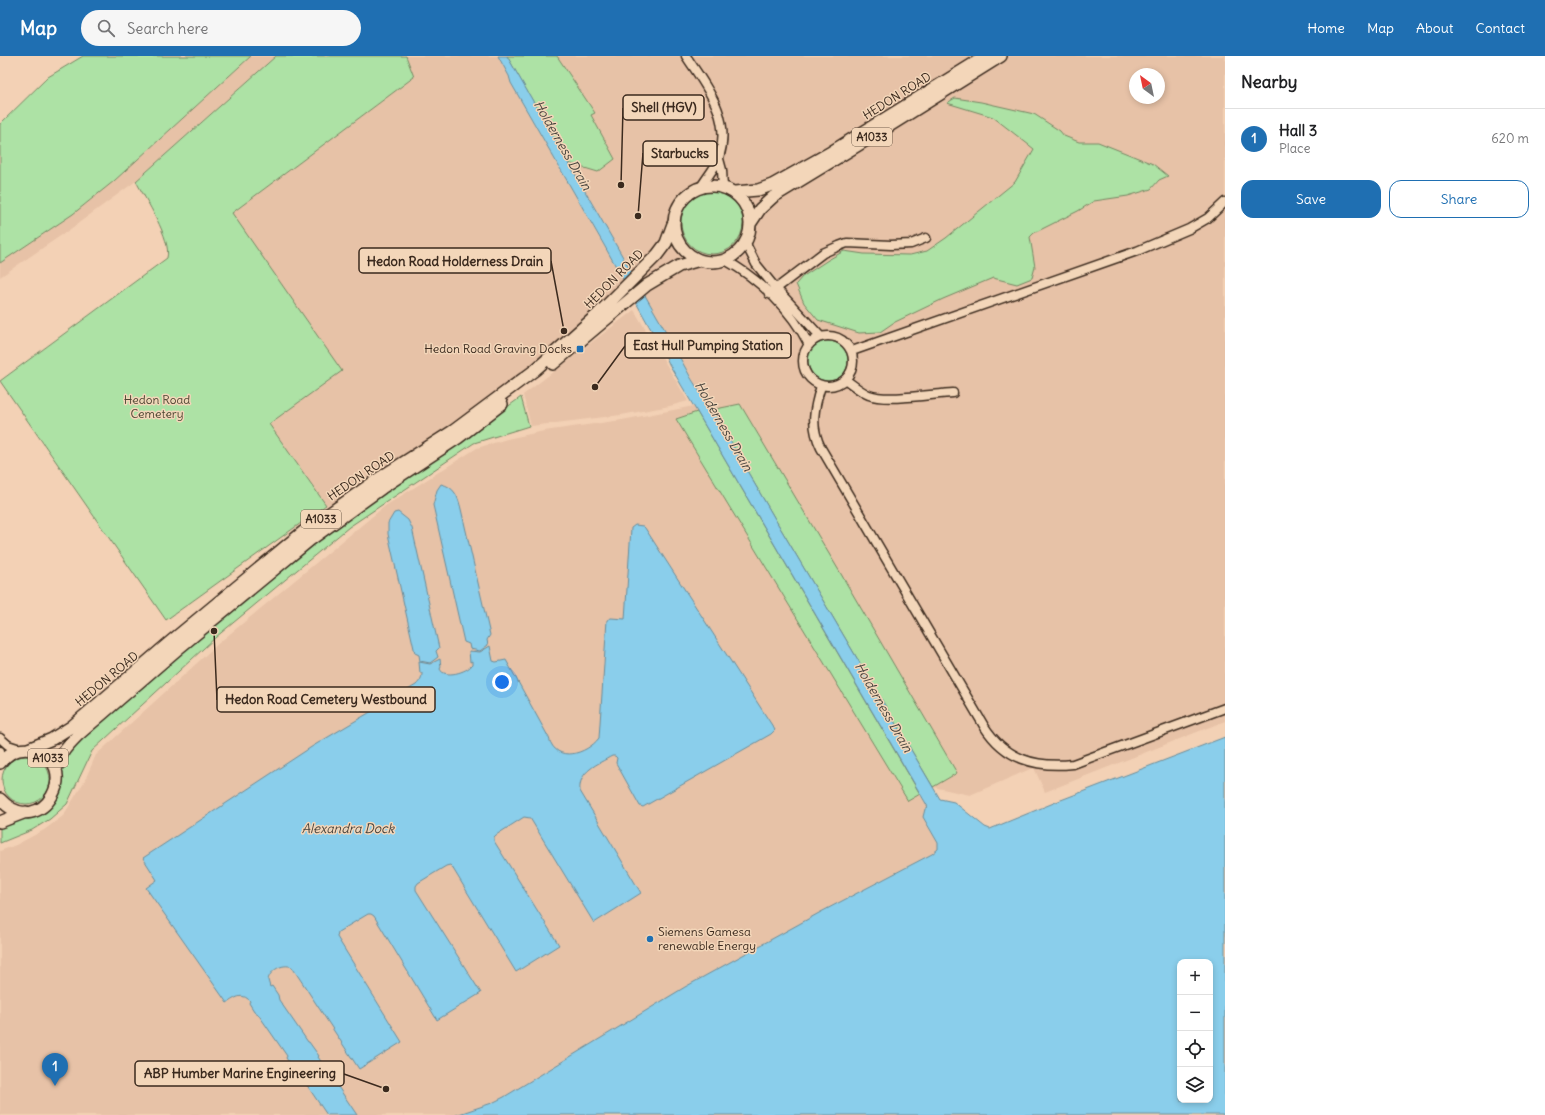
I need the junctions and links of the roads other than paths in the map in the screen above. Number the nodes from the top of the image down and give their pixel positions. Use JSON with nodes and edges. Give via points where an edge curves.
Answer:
{"nodes":[{"id":1,"x":686,"y":56,"type":"edge"},
{"id":2,"x":986,"y":56,"type":"edge"},
{"id":3,"x":1001,"y":56,"type":"edge"},
{"id":4,"x":718,"y":159,"type":"junction"},
{"id":5,"x":701,"y":187,"type":"junction"},
{"id":6,"x":723,"y":187,"type":"junction"},
{"id":7,"x":735,"y":192,"type":"junction"},
{"id":8,"x":1225,"y":202,"type":"edge"},
{"id":9,"x":674,"y":224,"type":"junction"},
{"id":10,"x":750,"y":224,"type":"junction"},
{"id":11,"x":926,"y":238,"type":"dead end"},
{"id":12,"x":745,"y":242,"type":"junction"},
{"id":13,"x":700,"y":260,"type":"junction"},
{"id":14,"x":725,"y":260,"type":"junction"},
{"id":15,"x":772,"y":291,"type":"junction"},
{"id":16,"x":821,"y":337,"type":"junction"},
{"id":17,"x":808,"y":345,"type":"junction"},
{"id":18,"x":852,"y":350,"type":"junction"},
{"id":19,"x":846,"y":380,"type":"junction"},
{"id":20,"x":821,"y":386,"type":"junction"},
{"id":21,"x":953,"y":393,"type":"dead end"},
{"id":22,"x":1225,"y":708,"type":"edge"},
{"id":23,"x":0,"y":738,"type":"edge"},
{"id":24,"x":24,"y":749,"type":"junction"},
{"id":25,"x":0,"y":751,"type":"edge"},
{"id":26,"x":0,"y":762,"type":"edge"},
{"id":27,"x":56,"y":770,"type":"junction"},
{"id":28,"x":0,"y":799,"type":"edge"},
{"id":29,"x":26,"y":812,"type":"junction"},
{"id":30,"x":0,"y":822,"type":"edge"}],
"edges":[{"from":1,"to":4,"type":"street","via":[[717,105],[722,121],[722,142]]},
{"from":2,"to":7,"type":"highway","name":"HEDON ROAD","number":"A1033","via":[[772,185],[758,190]]},
{"from":3,"to":10,"type":"highway","name":"HEDON ROAD","number":"A1033","via":[[773,196]]},
{"from":4,"to":5,"type":"street"},
{"from":4,"to":6,"type":"street","via":[[722,170]]},
{"from":5,"to":6,"type":"highway","number":"A1033"},
{"from":5,"to":9,"type":"highway","number":"A1033","via":[[681,201],[675,213]]},
{"from":6,"to":7,"type":"highway","number":"A1033"},
{"from":7,"to":10,"type":"highway","via":[[749,213]]},
{"from":8,"to":18,"type":"street","via":[[1208,218],[1189,229],[1136,251]]},
{"from":9,"to":13,"type":"highway","via":[[681,246],[689,255]]},
{"from":9,"to":24,"type":"highway","name":"HEDON ROAD","number":"A1033","via":[[662,250],[598,314],[535,370],[453,431],[378,479],[303,532],[71,726],[52,740]]},
{"from":10,"to":12,"type":"highway","number":"A1033"},
{"from":11,"to":15,"type":"street","via":[[911,244],[845,244],[823,254]]},
{"from":12,"to":14,"type":"highway","number":"A1033"},
{"from":12,"to":15,"type":"street"},
{"from":13,"to":14,"type":"highway","number":"A1033"},
{"from":13,"to":27,"type":"highway","name":"HEDON ROAD","number":"A1033","via":[[678,266],[647,285],[538,377],[458,438],[304,544],[78,735],[59,757]]},
{"from":14,"to":15,"type":"street"},
{"from":15,"to":16,"type":"street"},
{"from":15,"to":17,"type":"street"},
{"from":16,"to":17,"type":"street"},
{"from":16,"to":18,"type":"street","via":[[839,338]]},
{"from":17,"to":20,"type":"street","via":[[803,356],[804,369],[810,380]]},
{"from":18,"to":19,"type":"street","via":[[854,366]]},
{"from":19,"to":20,"type":"street","via":[[839,385]]},
{"from":19,"to":21,"type":"street","via":[[870,396],[884,398]]},
{"from":20,"to":22,"type":"street","via":[[814,416],[815,433],[821,448],[984,726],[1004,749],[1021,759],[1042,765],[1073,764]]},
{"from":23,"to":24,"type":"street","via":[[8,745]]},
{"from":24,"to":26,"type":"highway","number":"A1033","via":[[12,752]]},
{"from":24,"to":27,"type":"highway","number":"A1033","via":[[45,755]]},
{"from":25,"to":26,"type":"street"},
{"from":27,"to":29,"type":"highway","number":"A1033","via":[[57,784],[52,798],[45,806]]},
{"from":28,"to":29,"type":"highway","via":[[12,809]]},
{"from":29,"to":30,"type":"highway"}]}
